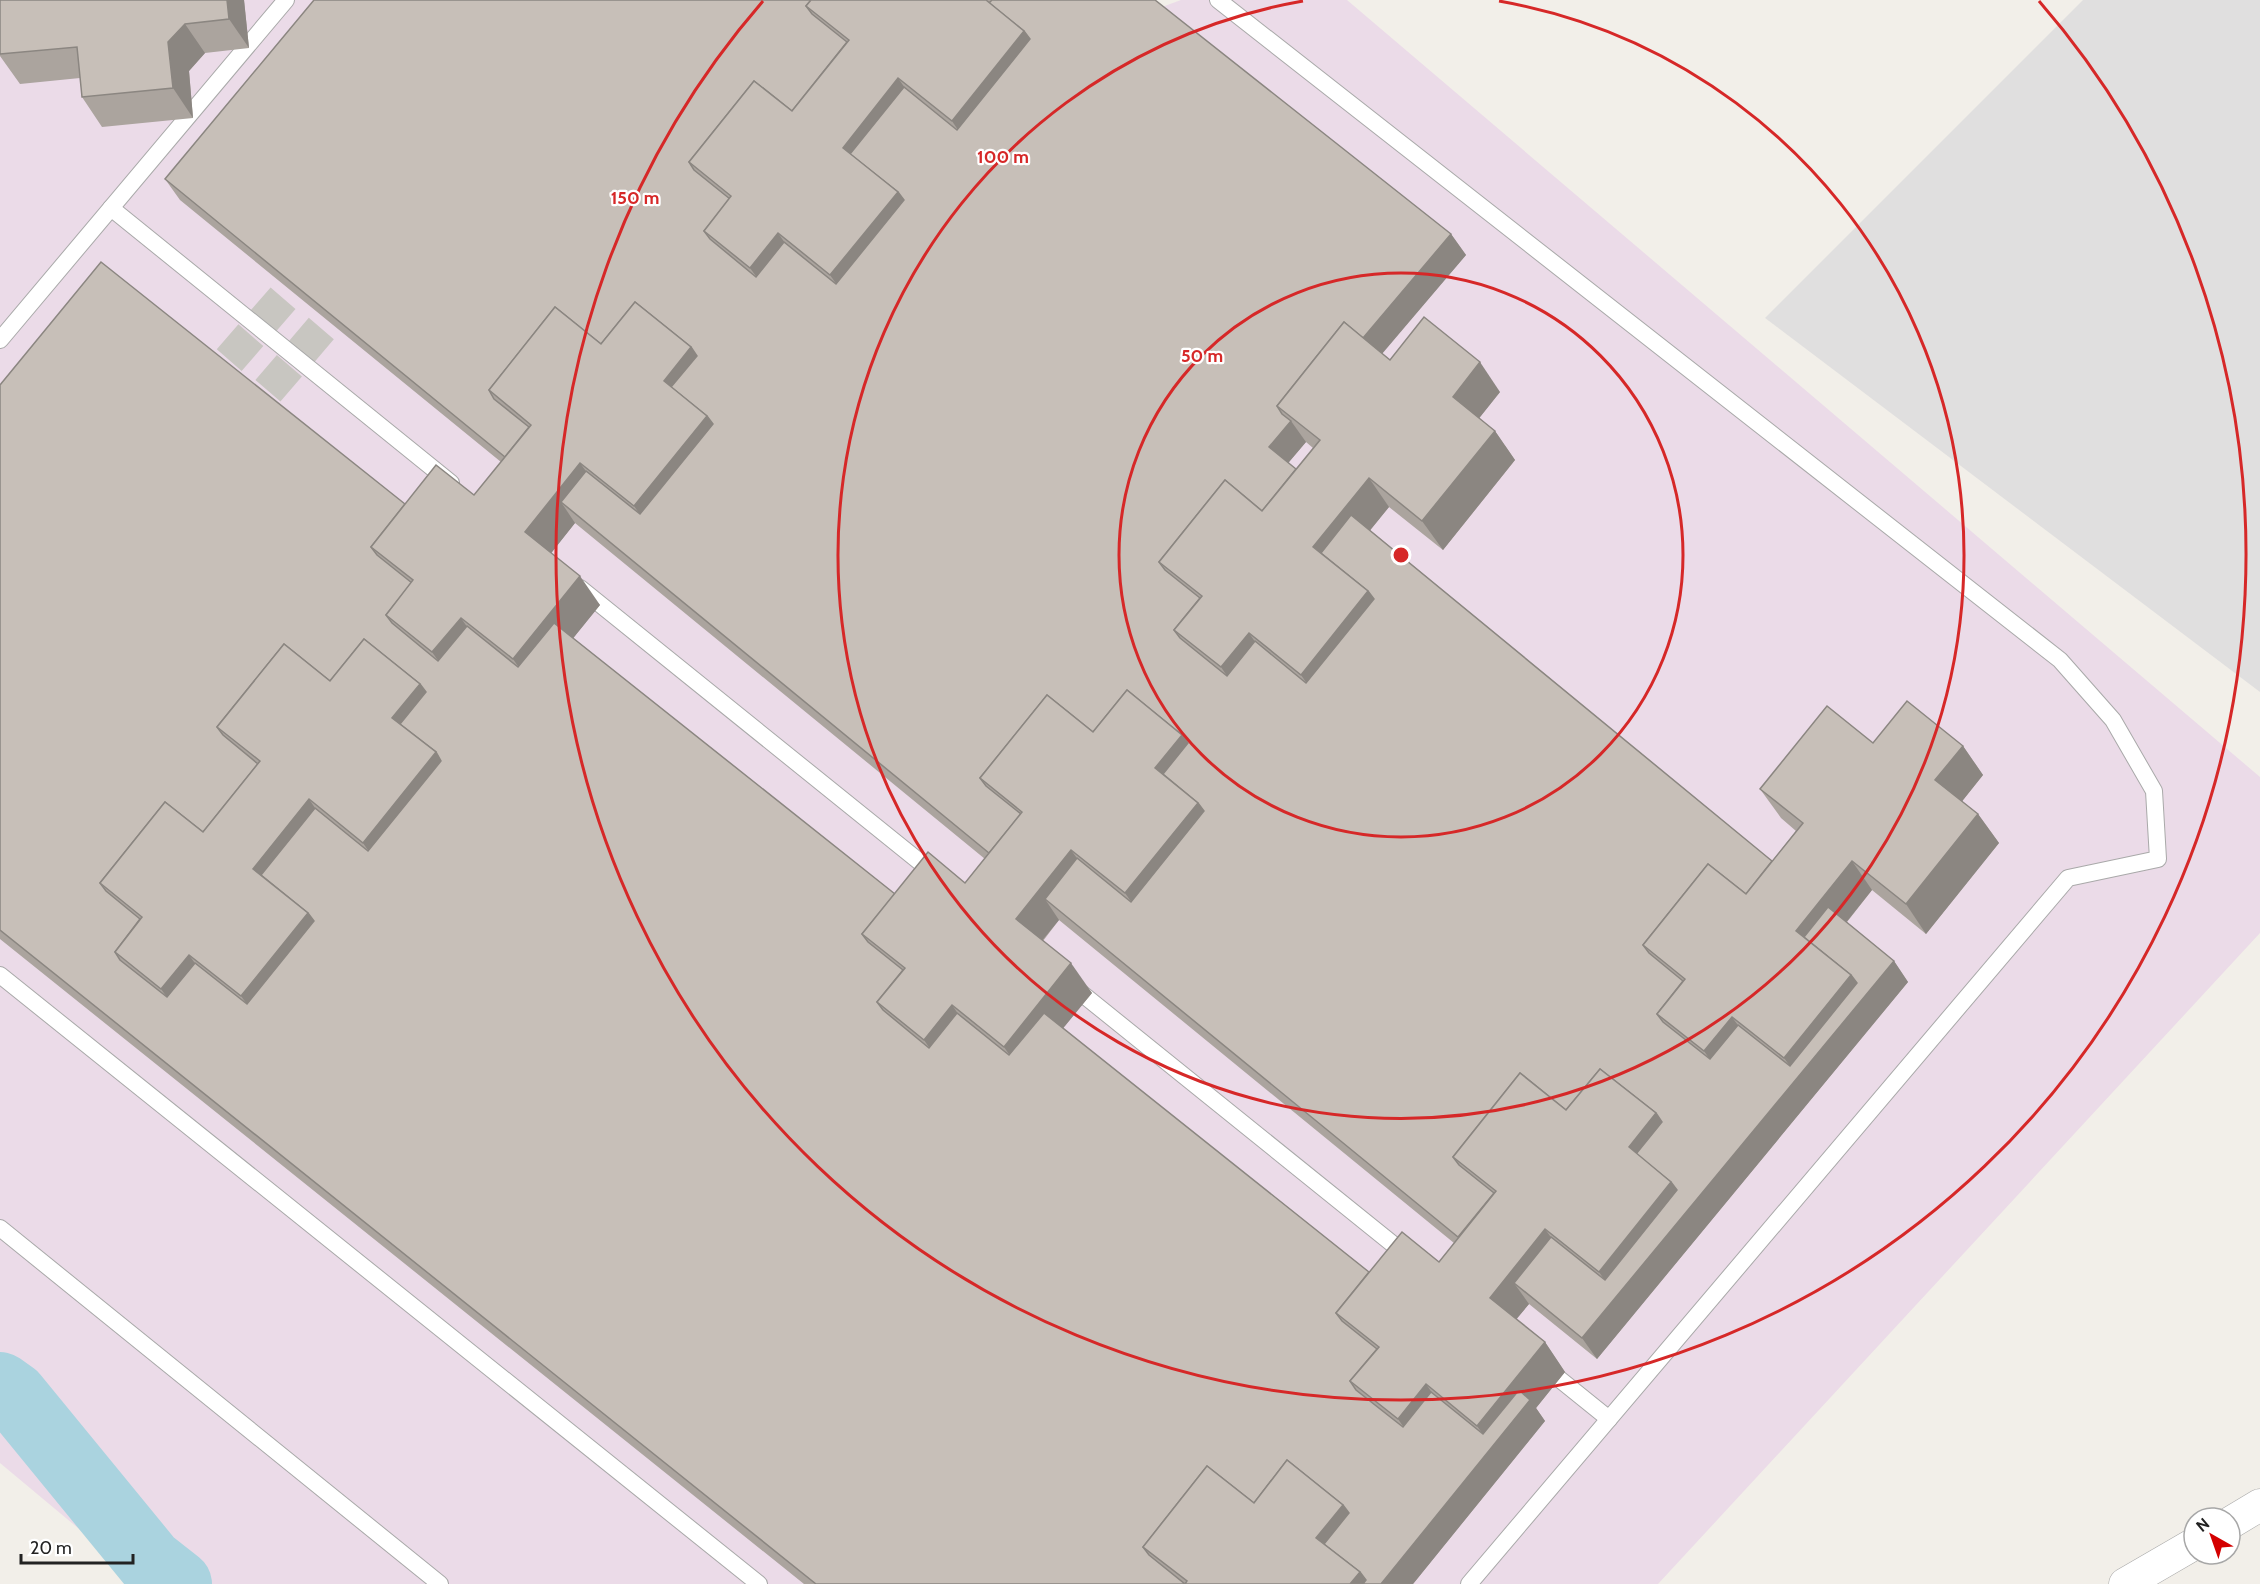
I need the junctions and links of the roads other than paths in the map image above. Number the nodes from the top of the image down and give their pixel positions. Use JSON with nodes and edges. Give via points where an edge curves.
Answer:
{"nodes":[{"id":1,"x":286,"y":0,"type":"edge"},
{"id":2,"x":1218,"y":0,"type":"edge"},
{"id":3,"x":111,"y":208,"type":"junction"},
{"id":4,"x":0,"y":340,"type":"edge"},
{"id":5,"x":464,"y":494,"type":"edge"},
{"id":6,"x":567,"y":577,"type":"edge"},
{"id":7,"x":948,"y":885,"type":"edge"},
{"id":8,"x":0,"y":975,"type":"edge"},
{"id":9,"x":1060,"y":975,"type":"edge"},
{"id":10,"x":0,"y":1228,"type":"edge"},
{"id":11,"x":1423,"y":1269,"type":"edge"},
{"id":12,"x":1525,"y":1351,"type":"edge"},
{"id":13,"x":1609,"y":1419,"type":"junction"},
{"id":14,"x":2260,"y":1505,"type":"edge"},
{"id":15,"x":2242,"y":1516,"type":"edge"},
{"id":16,"x":2182,"y":1551,"type":"edge"},
{"id":17,"x":440,"y":1584,"type":"edge"},
{"id":18,"x":759,"y":1584,"type":"edge"},
{"id":19,"x":1469,"y":1584,"type":"edge"},
{"id":20,"x":2125,"y":1584,"type":"edge"}],
"edges":[{"from":1,"to":3,"type":"lane"},
{"from":2,"to":13,"type":"lane","via":[[2060,660],[2112,720],[2154,791],[2158,859],[2068,878]]},
{"from":3,"to":4,"type":"lane"},
{"from":3,"to":5,"type":"lane"},
{"from":6,"to":7,"type":"lane"},
{"from":8,"to":18,"type":"lane"},
{"from":9,"to":11,"type":"lane"},
{"from":10,"to":17,"type":"lane"},
{"from":12,"to":13,"type":"lane"},
{"from":13,"to":19,"type":"lane"},
{"from":14,"to":15,"type":"street"},
{"from":16,"to":20,"type":"street"}]}
